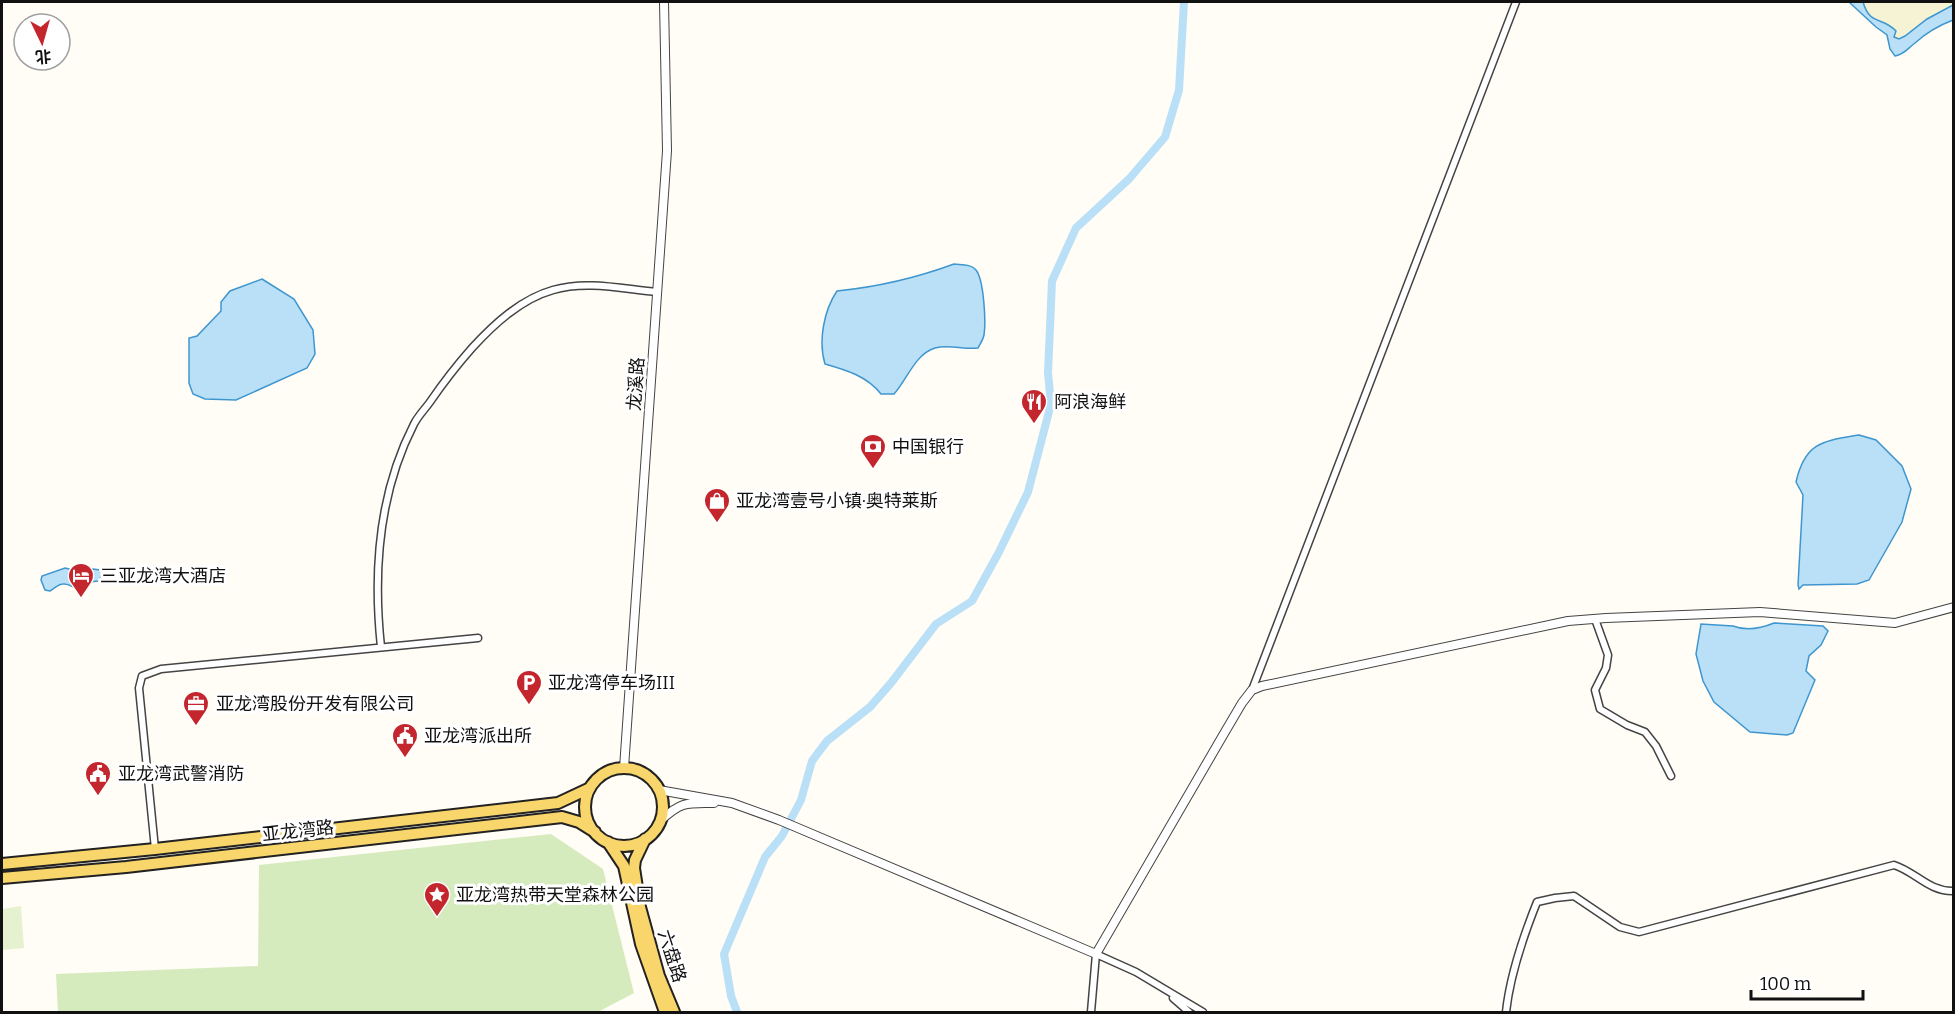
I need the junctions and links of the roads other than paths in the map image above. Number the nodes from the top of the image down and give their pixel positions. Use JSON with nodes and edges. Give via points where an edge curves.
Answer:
{"nodes":[{"id":1,"x":664,"y":2,"type":"edge"},
{"id":2,"x":1516,"y":2,"type":"edge"},
{"id":3,"x":657,"y":292,"type":"junction"},
{"id":4,"x":1953,"y":607,"type":"edge"},
{"id":5,"x":1595,"y":619,"type":"junction"},
{"id":6,"x":478,"y":638,"type":"dead end"},
{"id":7,"x":381,"y":647,"type":"junction"},
{"id":8,"x":1252,"y":690,"type":"junction"},
{"id":9,"x":624,"y":768,"type":"junction"},
{"id":10,"x":1671,"y":776,"type":"dead end"},
{"id":11,"x":590,"y":788,"type":"junction"},
{"id":12,"x":659,"y":790,"type":"junction"},
{"id":13,"x":732,"y":803,"type":"junction"},
{"id":14,"x":661,"y":820,"type":"junction"},
{"id":15,"x":595,"y":832,"type":"junction"},
{"id":16,"x":645,"y":839,"type":"junction"},
{"id":17,"x":608,"y":842,"type":"junction"},
{"id":18,"x":155,"y":849,"type":"junction"},
{"id":19,"x":2,"y":864,"type":"edge"},
{"id":20,"x":2,"y":878,"type":"edge"},
{"id":21,"x":1953,"y":891,"type":"edge"},
{"id":22,"x":1096,"y":954,"type":"junction"},
{"id":23,"x":1159,"y":986,"type":"junction"},
{"id":24,"x":664,"y":1012,"type":"edge"},
{"id":25,"x":674,"y":1012,"type":"edge"},
{"id":26,"x":1091,"y":1012,"type":"edge"},
{"id":27,"x":1189,"y":1012,"type":"edge"},
{"id":28,"x":1203,"y":1012,"type":"edge"},
{"id":29,"x":1506,"y":1012,"type":"edge"}],
"edges":[{"from":1,"to":3,"type":"street","name":"龙溪路","via":[[667,150]]},
{"from":2,"to":8,"type":"street"},
{"from":3,"to":7,"type":"street","via":[[588,285],[553,290],[520,306],[490,329],[462,359],[415,423],[386,504],[379,551],[377,611]]},
{"from":3,"to":9,"type":"street","name":"龙溪路"},
{"from":4,"to":5,"type":"street","via":[[1895,623],[1760,612]]},
{"from":5,"to":8,"type":"street","via":[[1532,628]]},
{"from":5,"to":10,"type":"street","via":[[1608,655],[1595,690],[1600,708],[1645,732]]},
{"from":6,"to":7,"type":"street"},
{"from":7,"to":18,"type":"street","via":[[161,669],[142,676],[139,688]]},
{"from":8,"to":22,"type":"street"},
{"from":9,"to":11,"type":"main road","via":[[599,777]]},
{"from":9,"to":12,"type":"main road","via":[[651,778]]},
{"from":11,"to":15,"type":"main road","via":[[585,803],[587,819]]},
{"from":11,"to":18,"type":"main road","name":"亚龙湾路","via":[[558,803]]},
{"from":12,"to":13,"type":"street"},
{"from":12,"to":14,"type":"main road"},
{"from":13,"to":14,"type":"street","via":[[686,803]]},
{"from":13,"to":22,"type":"street"},
{"from":14,"to":16,"type":"main road"},
{"from":15,"to":17,"type":"main road"},
{"from":15,"to":20,"type":"main road","name":"亚龙湾路","via":[[562,817]]},
{"from":16,"to":17,"type":"main road","via":[[627,845]]},
{"from":16,"to":25,"type":"main road","name":"六盘路","via":[[634,868],[640,907]]},
{"from":17,"to":24,"type":"main road","name":"六盘路","via":[[624,866],[641,944]]},
{"from":18,"to":19,"type":"main road","name":"亚龙湾路"},
{"from":21,"to":29,"type":"street","via":[[1942,892],[1894,865],[1639,932],[1620,927],[1574,897],[1537,902]]},
{"from":22,"to":23,"type":"street"},
{"from":22,"to":26,"type":"street"},
{"from":23,"to":27,"type":"street"},
{"from":23,"to":28,"type":"street"}]}
